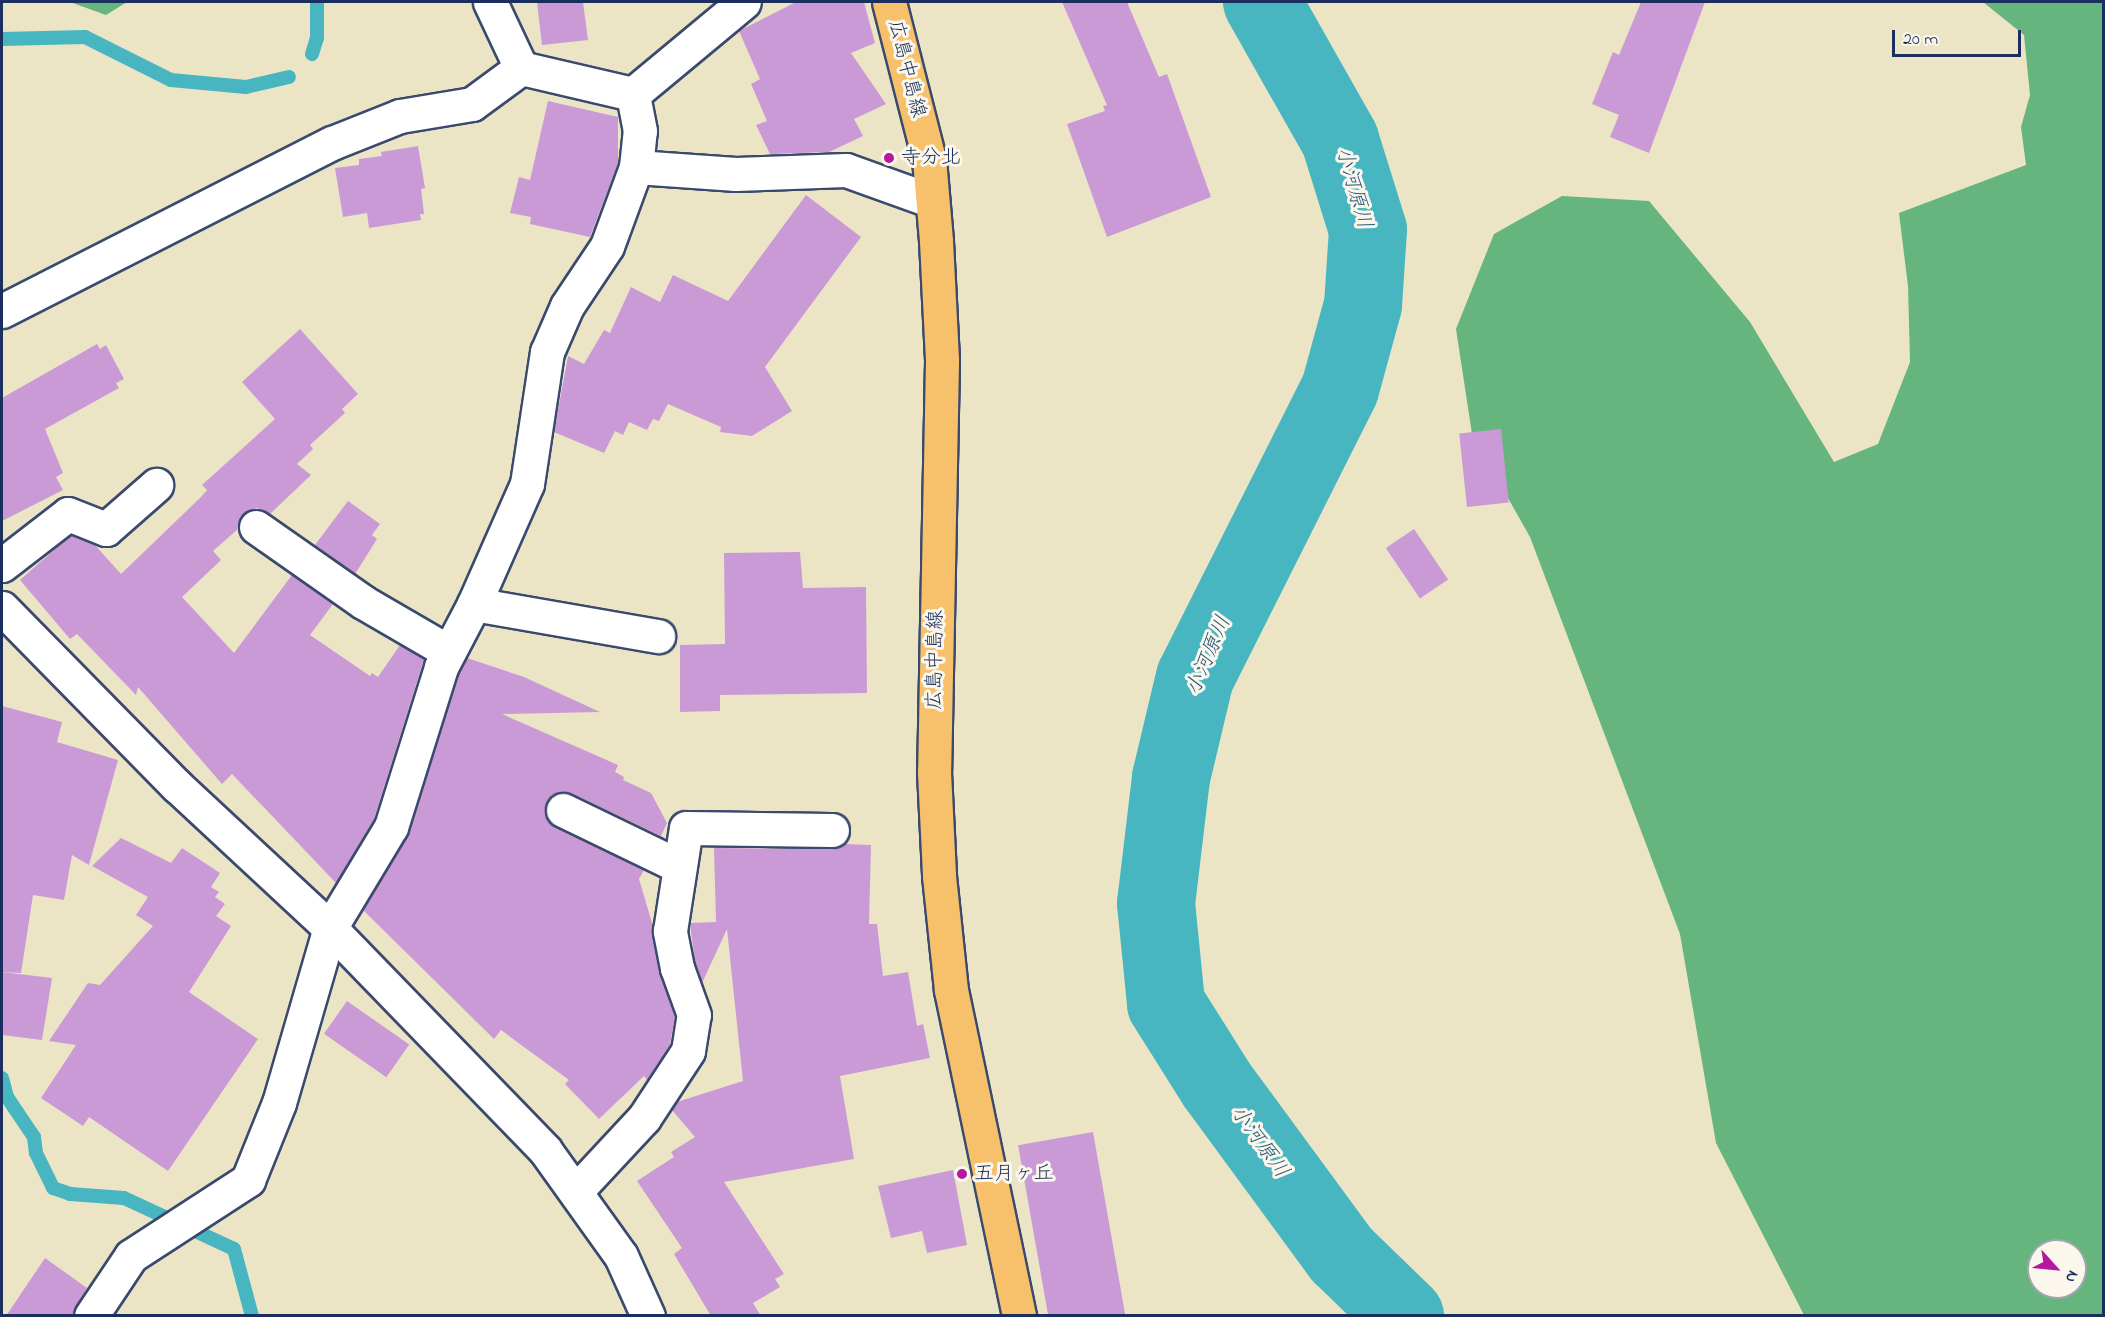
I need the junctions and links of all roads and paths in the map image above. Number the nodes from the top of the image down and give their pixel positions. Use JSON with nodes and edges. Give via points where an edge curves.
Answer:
{"nodes":[{"id":1,"x":490,"y":2,"type":"edge"},
{"id":2,"x":744,"y":2,"type":"edge"},
{"id":3,"x":889,"y":2,"type":"edge"},
{"id":4,"x":520,"y":68,"type":"junction"},
{"id":5,"x":633,"y":94,"type":"junction"},
{"id":6,"x":636,"y":167,"type":"junction"},
{"id":7,"x":932,"y":201,"type":"junction"},
{"id":8,"x":2,"y":311,"type":"edge"},
{"id":9,"x":156,"y":485,"type":"dead end"},
{"id":10,"x":256,"y":527,"type":"dead end"},
{"id":11,"x":2,"y":565,"type":"edge"},
{"id":12,"x":474,"y":604,"type":"junction"},
{"id":13,"x":2,"y":608,"type":"edge"},
{"id":14,"x":658,"y":636,"type":"dead end"},
{"id":15,"x":449,"y":651,"type":"junction"},
{"id":16,"x":563,"y":810,"type":"dead end"},
{"id":17,"x":832,"y":830,"type":"dead end"},
{"id":18,"x":679,"y":866,"type":"junction"},
{"id":19,"x":330,"y":928,"type":"junction"},
{"id":20,"x":576,"y":1191,"type":"junction"},
{"id":21,"x":91,"y":1316,"type":"edge"},
{"id":22,"x":648,"y":1316,"type":"edge"},
{"id":23,"x":1019,"y":1316,"type":"edge"}],
"edges":[{"from":1,"to":4,"type":"street"},
{"from":2,"to":5,"type":"street"},
{"from":3,"to":7,"type":"main road","name":"広島中島線","via":[[928,159]]},
{"from":4,"to":5,"type":"street"},
{"from":4,"to":8,"type":"street","via":[[472,104],[400,116],[332,143]]},
{"from":5,"to":6,"type":"street","via":[[640,130]]},
{"from":6,"to":7,"type":"street","via":[[736,174],[846,170]]},
{"from":6,"to":12,"type":"street","via":[[607,246],[567,306],[546,352],[527,484]]},
{"from":7,"to":23,"type":"main road","name":"広島中島線","via":[[942,361],[934,772],[939,876],[951,990]]},
{"from":9,"to":11,"type":"street","via":[[106,529],[68,514]]},
{"from":10,"to":15,"type":"street","via":[[363,602]]},
{"from":12,"to":14,"type":"street"},
{"from":12,"to":15,"type":"street"},
{"from":13,"to":19,"type":"street","via":[[177,786]]},
{"from":15,"to":19,"type":"street","via":[[391,827]]},
{"from":16,"to":18,"type":"street"},
{"from":17,"to":18,"type":"street","via":[[686,828]]},
{"from":18,"to":20,"type":"street","via":[[670,931],[677,968],[694,1015],[688,1052],[644,1118]]},
{"from":19,"to":20,"type":"street","via":[[545,1150]]},
{"from":19,"to":21,"type":"street","via":[[279,1103],[248,1180],[131,1256]]},
{"from":20,"to":22,"type":"street","via":[[621,1256]]}]}
